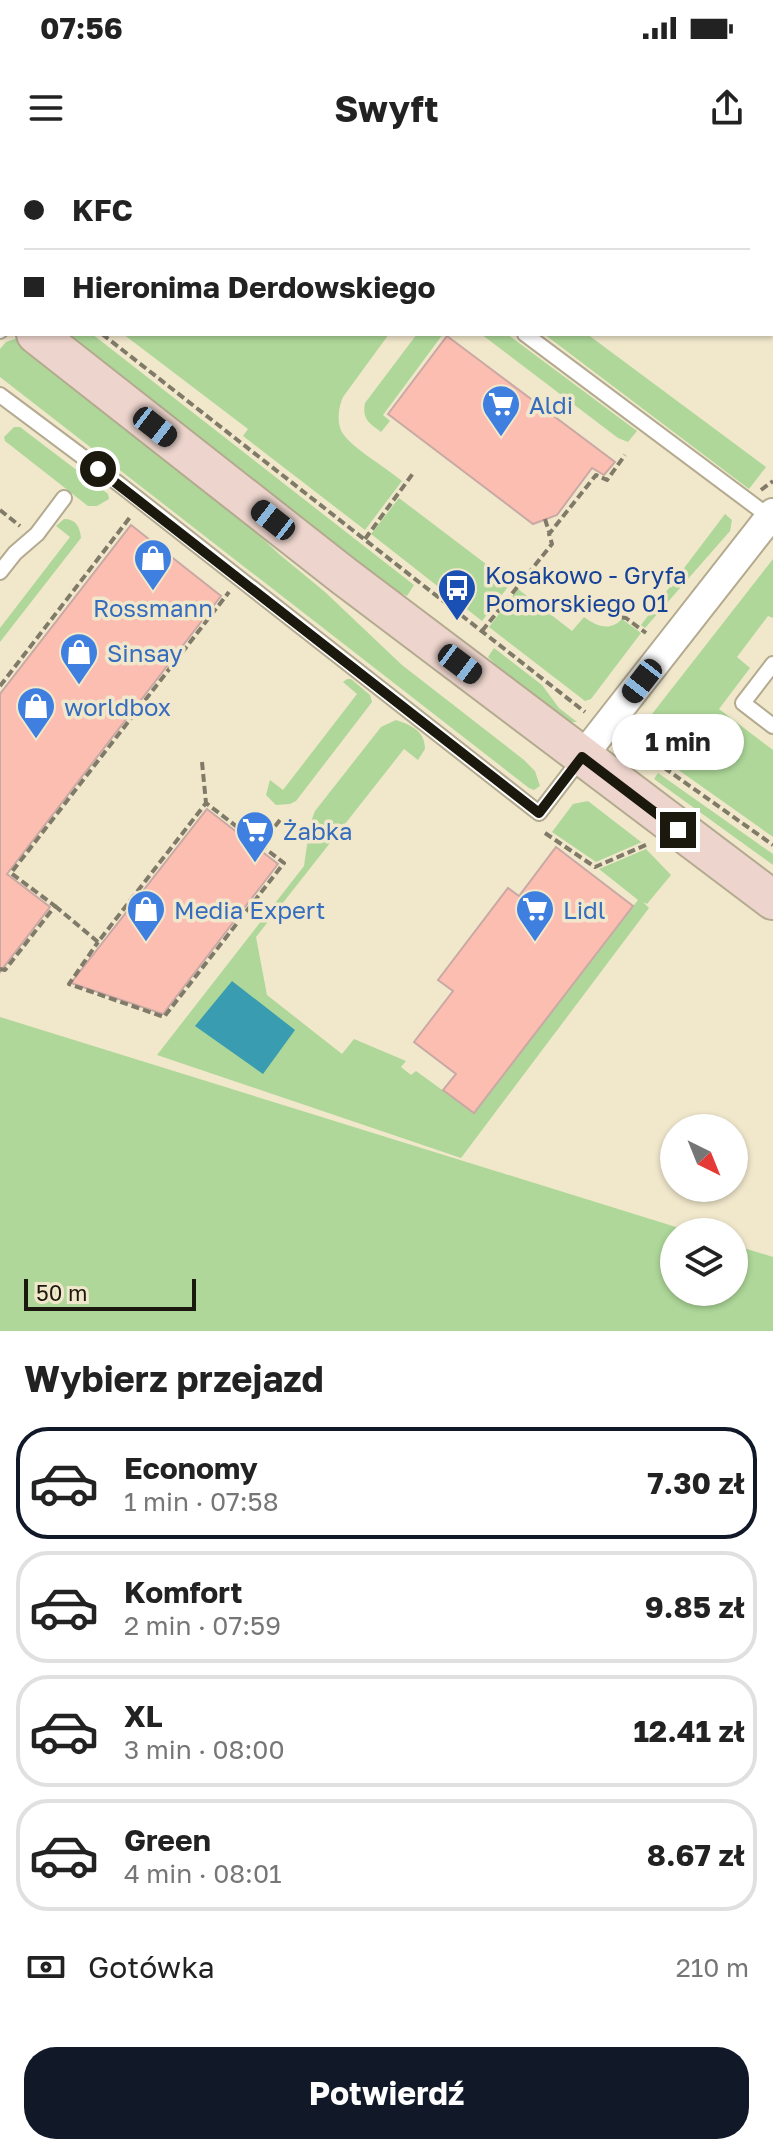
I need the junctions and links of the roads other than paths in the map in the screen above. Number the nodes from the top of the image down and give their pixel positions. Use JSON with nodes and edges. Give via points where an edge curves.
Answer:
{"nodes":[{"id":1,"x":39,"y":336,"type":"edge"},
{"id":2,"x":528,"y":336,"type":"edge"},
{"id":3,"x":0,"y":395,"type":"edge"},
{"id":4,"x":64,"y":498,"type":"dead end"},
{"id":5,"x":772,"y":516,"type":"edge"},
{"id":6,"x":0,"y":572,"type":"edge"},
{"id":7,"x":773,"y":664,"type":"edge"},
{"id":8,"x":773,"y":726,"type":"edge"},
{"id":9,"x":582,"y":757,"type":"junction"},
{"id":10,"x":773,"y":900,"type":"edge"}],
"edges":[{"from":1,"to":9,"type":"main road"},
{"from":2,"to":5,"type":"lane"},
{"from":3,"to":9,"type":"lane","via":[[539,813]]},
{"from":4,"to":6,"type":"lane"},
{"from":5,"to":9,"type":"street"},
{"from":7,"to":8,"type":"lane","via":[[743,703]]},
{"from":9,"to":10,"type":"main road"}]}
